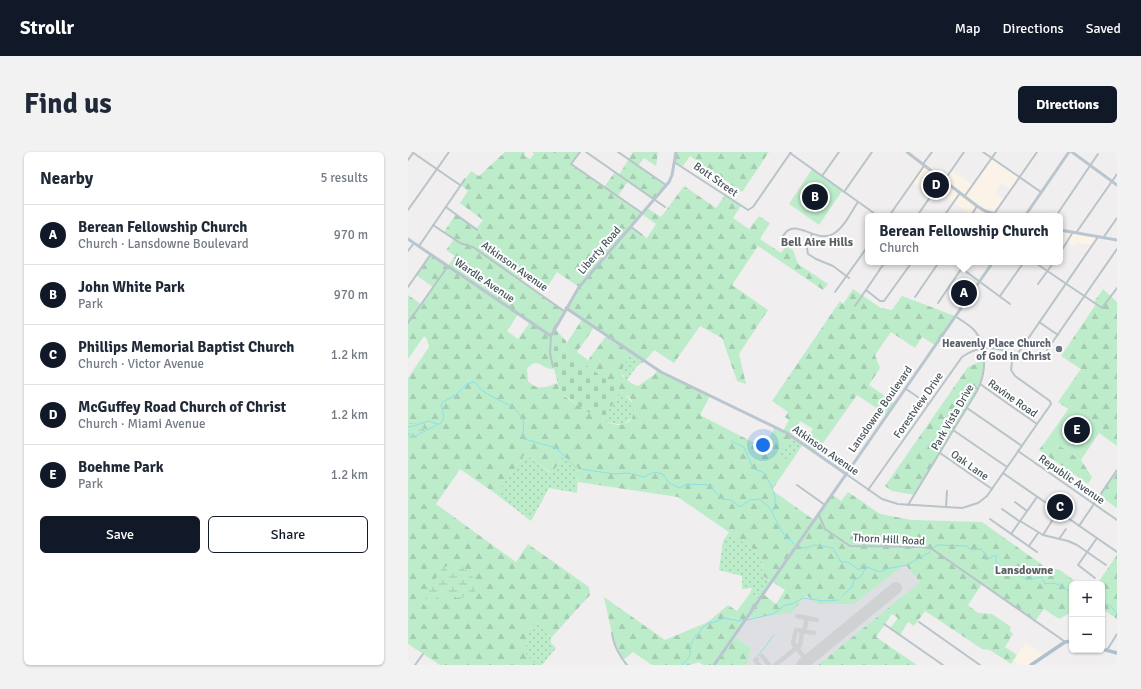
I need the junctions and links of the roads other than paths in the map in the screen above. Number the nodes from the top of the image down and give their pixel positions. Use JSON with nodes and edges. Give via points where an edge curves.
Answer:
{"nodes":[{"id":1,"x":449,"y":152,"type":"edge"},
{"id":2,"x":580,"y":152,"type":"edge"},
{"id":3,"x":586,"y":152,"type":"edge"},
{"id":4,"x":618,"y":152,"type":"edge"},
{"id":5,"x":676,"y":152,"type":"edge"},
{"id":6,"x":839,"y":152,"type":"edge"},
{"id":7,"x":872,"y":152,"type":"edge"},
{"id":8,"x":907,"y":152,"type":"edge"},
{"id":9,"x":932,"y":152,"type":"edge"},
{"id":10,"x":964,"y":152,"type":"edge"},
{"id":11,"x":983,"y":152,"type":"edge"},
{"id":12,"x":996,"y":152,"type":"edge"},
{"id":13,"x":1037,"y":152,"type":"edge"},
{"id":14,"x":1070,"y":152,"type":"edge"},
{"id":15,"x":412,"y":153,"type":"edge"},
{"id":16,"x":790,"y":153,"type":"edge"},
{"id":17,"x":1098,"y":154,"type":"dead end"},
{"id":18,"x":991,"y":158,"type":"junction"},
{"id":19,"x":408,"y":160,"type":"edge"},
{"id":20,"x":674,"y":162,"type":"junction"},
{"id":21,"x":924,"y":165,"type":"junction"},
{"id":22,"x":1091,"y":166,"type":"junction"},
{"id":23,"x":437,"y":169,"type":"junction"},
{"id":24,"x":1117,"y":174,"type":"edge"},
{"id":25,"x":822,"y":176,"type":"junction"},
{"id":26,"x":1019,"y":177,"type":"junction"},
{"id":27,"x":465,"y":179,"type":"dead end"},
{"id":28,"x":943,"y":180,"type":"junction"},
{"id":29,"x":1112,"y":181,"type":"junction"},
{"id":30,"x":461,"y":185,"type":"junction"},
{"id":31,"x":666,"y":185,"type":"junction"},
{"id":32,"x":1117,"y":185,"type":"edge"},
{"id":33,"x":844,"y":192,"type":"junction"},
{"id":34,"x":1041,"y":192,"type":"junction"},
{"id":35,"x":960,"y":193,"type":"junction"},
{"id":36,"x":964,"y":197,"type":"junction"},
{"id":37,"x":654,"y":199,"type":"junction"},
{"id":38,"x":858,"y":202,"type":"junction"},
{"id":39,"x":978,"y":206,"type":"junction"},
{"id":40,"x":446,"y":207,"type":"junction"},
{"id":41,"x":665,"y":207,"type":"dead end"},
{"id":42,"x":408,"y":210,"type":"edge"},
{"id":43,"x":874,"y":213,"type":"edge"},
{"id":44,"x":891,"y":213,"type":"edge"},
{"id":45,"x":919,"y":213,"type":"edge"},
{"id":46,"x":946,"y":213,"type":"edge"},
{"id":47,"x":973,"y":213,"type":"edge"},
{"id":48,"x":994,"y":213,"type":"edge"},
{"id":49,"x":999,"y":213,"type":"edge"},
{"id":50,"x":1027,"y":213,"type":"edge"},
{"id":51,"x":1058,"y":213,"type":"edge"},
{"id":52,"x":642,"y":214,"type":"junction"},
{"id":53,"x":1117,"y":218,"type":"edge"},
{"id":54,"x":433,"y":225,"type":"junction"},
{"id":55,"x":631,"y":227,"type":"junction"},
{"id":56,"x":477,"y":229,"type":"dead end"},
{"id":57,"x":1063,"y":230,"type":"edge"},
{"id":58,"x":1075,"y":232,"type":"junction"},
{"id":59,"x":812,"y":234,"type":"junction"},
{"id":60,"x":642,"y":235,"type":"dead end"},
{"id":61,"x":783,"y":236,"type":"dead end"},
{"id":62,"x":1098,"y":237,"type":"junction"},
{"id":63,"x":1104,"y":238,"type":"junction"},
{"id":64,"x":408,"y":239,"type":"edge"},
{"id":65,"x":1117,"y":240,"type":"edge"},
{"id":66,"x":414,"y":243,"type":"junction"},
{"id":67,"x":418,"y":246,"type":"junction"},
{"id":68,"x":1063,"y":249,"type":"edge"},
{"id":69,"x":1117,"y":249,"type":"edge"},
{"id":70,"x":408,"y":251,"type":"edge"},
{"id":71,"x":865,"y":251,"type":"edge"},
{"id":72,"x":431,"y":254,"type":"junction"},
{"id":73,"x":883,"y":265,"type":"edge"},
{"id":74,"x":910,"y":265,"type":"edge"},
{"id":75,"x":937,"y":265,"type":"edge"},
{"id":76,"x":958,"y":265,"type":"edge"},
{"id":77,"x":964,"y":265,"type":"edge"},
{"id":78,"x":991,"y":265,"type":"edge"},
{"id":79,"x":1022,"y":265,"type":"edge"},
{"id":80,"x":1038,"y":265,"type":"edge"},
{"id":81,"x":1052,"y":265,"type":"edge"},
{"id":82,"x":448,"y":266,"type":"junction"},
{"id":83,"x":962,"y":268,"type":"junction"},
{"id":84,"x":1047,"y":271,"type":"junction"},
{"id":85,"x":848,"y":277,"type":"junction"},
{"id":86,"x":980,"y":281,"type":"junction"},
{"id":87,"x":1038,"y":284,"type":"dead end"},
{"id":88,"x":1066,"y":284,"type":"junction"},
{"id":89,"x":408,"y":287,"type":"edge"},
{"id":90,"x":1117,"y":288,"type":"edge"},
{"id":91,"x":866,"y":290,"type":"junction"},
{"id":92,"x":835,"y":292,"type":"dead end"},
{"id":93,"x":1000,"y":296,"type":"junction"},
{"id":94,"x":1084,"y":296,"type":"junction"},
{"id":95,"x":915,"y":297,"type":"dead end"},
{"id":96,"x":938,"y":303,"type":"dead end"},
{"id":97,"x":1010,"y":304,"type":"dead end"},
{"id":98,"x":855,"y":306,"type":"dead end"},
{"id":99,"x":565,"y":309,"type":"junction"},
{"id":100,"x":955,"y":316,"type":"junction"},
{"id":101,"x":1039,"y":322,"type":"junction"},
{"id":102,"x":408,"y":323,"type":"edge"},
{"id":103,"x":1058,"y":335,"type":"junction"},
{"id":104,"x":551,"y":336,"type":"junction"},
{"id":105,"x":982,"y":348,"type":"junction"},
{"id":106,"x":1047,"y":350,"type":"dead end"},
{"id":107,"x":1016,"y":356,"type":"junction"},
{"id":108,"x":553,"y":367,"type":"dead end"},
{"id":109,"x":980,"y":384,"type":"junction"},
{"id":110,"x":905,"y":388,"type":"junction"},
{"id":111,"x":928,"y":404,"type":"junction"},
{"id":112,"x":967,"y":407,"type":"junction"},
{"id":113,"x":1037,"y":424,"type":"junction"},
{"id":114,"x":953,"y":430,"type":"junction"},
{"id":115,"x":1022,"y":446,"type":"junction"},
{"id":116,"x":1018,"y":451,"type":"junction"},
{"id":117,"x":940,"y":453,"type":"junction"},
{"id":118,"x":1007,"y":468,"type":"junction"},
{"id":119,"x":1117,"y":470,"type":"edge"},
{"id":120,"x":1004,"y":473,"type":"junction"},
{"id":121,"x":846,"y":474,"type":"junction"},
{"id":122,"x":797,"y":485,"type":"dead end"},
{"id":123,"x":992,"y":489,"type":"junction"},
{"id":124,"x":868,"y":490,"type":"junction"},
{"id":125,"x":947,"y":491,"type":"dead end"},
{"id":126,"x":1037,"y":497,"type":"junction"},
{"id":127,"x":1015,"y":502,"type":"dead end"},
{"id":128,"x":1094,"y":504,"type":"junction"},
{"id":129,"x":825,"y":505,"type":"junction"},
{"id":130,"x":908,"y":505,"type":"junction"},
{"id":131,"x":946,"y":508,"type":"junction"},
{"id":132,"x":1002,"y":509,"type":"dead end"},
{"id":133,"x":1027,"y":511,"type":"junction"},
{"id":134,"x":818,"y":514,"type":"junction"},
{"id":135,"x":1055,"y":516,"type":"dead end"},
{"id":136,"x":990,"y":519,"type":"dead end"},
{"id":137,"x":1117,"y":520,"type":"edge"},
{"id":138,"x":1020,"y":521,"type":"junction"},
{"id":139,"x":1079,"y":526,"type":"junction"},
{"id":140,"x":1066,"y":529,"type":"dead end"},
{"id":141,"x":1038,"y":533,"type":"junction"},
{"id":142,"x":1011,"y":534,"type":"junction"},
{"id":143,"x":1043,"y":535,"type":"junction"},
{"id":144,"x":1097,"y":538,"type":"junction"},
{"id":145,"x":1059,"y":539,"type":"junction"},
{"id":146,"x":1029,"y":546,"type":"junction"},
{"id":147,"x":1037,"y":552,"type":"dead end"},
{"id":148,"x":1087,"y":552,"type":"junction"},
{"id":149,"x":1117,"y":552,"type":"edge"},
{"id":150,"x":1106,"y":565,"type":"dead end"},
{"id":151,"x":1095,"y":578,"type":"dead end"},
{"id":152,"x":919,"y":622,"type":"dead end"},
{"id":153,"x":884,"y":624,"type":"dead end"},
{"id":154,"x":612,"y":632,"type":"dead end"},
{"id":155,"x":1117,"y":634,"type":"edge"},
{"id":156,"x":1069,"y":641,"type":"edge"},
{"id":157,"x":1065,"y":642,"type":"junction"},
{"id":158,"x":1105,"y":648,"type":"edge"},
{"id":159,"x":1105,"y":649,"type":"edge"},
{"id":160,"x":1117,"y":653,"type":"edge"},
{"id":161,"x":423,"y":654,"type":"dead end"},
{"id":162,"x":415,"y":665,"type":"edge"},
{"id":163,"x":627,"y":665,"type":"edge"},
{"id":164,"x":714,"y":665,"type":"edge"},
{"id":165,"x":942,"y":665,"type":"edge"},
{"id":166,"x":980,"y":665,"type":"edge"},
{"id":167,"x":1031,"y":665,"type":"edge"}],
"edges":[{"from":1,"to":23,"type":"street"},
{"from":2,"to":52,"type":"street","via":[[571,164]]},
{"from":3,"to":37,"type":"street"},
{"from":4,"to":31,"type":"street"},
{"from":5,"to":20,"type":"street","name":"Liberty Road"},
{"from":6,"to":25,"type":"street"},
{"from":7,"to":33,"type":"street"},
{"from":8,"to":21,"type":"street"},
{"from":9,"to":21,"type":"street"},
{"from":10,"to":28,"type":"street"},
{"from":11,"to":18,"type":"street"},
{"from":12,"to":18,"type":"street"},
{"from":13,"to":26,"type":"street"},
{"from":14,"to":22,"type":"street"},
{"from":14,"to":34,"type":"street"},
{"from":15,"to":19,"type":"street"},
{"from":15,"to":23,"type":"street"},
{"from":16,"to":20,"type":"street","name":"Bott Street","via":[[753,207],[748,210]]},
{"from":16,"to":25,"type":"street"},
{"from":17,"to":22,"type":"street"},
{"from":18,"to":26,"type":"street"},
{"from":18,"to":36,"type":"street"},
{"from":20,"to":31,"type":"street","name":"Liberty Road","via":[[672,176]]},
{"from":21,"to":28,"type":"street"},
{"from":21,"to":44,"type":"street"},
{"from":22,"to":29,"type":"street"},
{"from":22,"to":51,"type":"street"},
{"from":23,"to":30,"type":"street"},
{"from":23,"to":42,"type":"street"},
{"from":24,"to":29,"type":"street"},
{"from":25,"to":33,"type":"street"},
{"from":26,"to":34,"type":"street"},
{"from":26,"to":49,"type":"street"},
{"from":27,"to":30,"type":"street"},
{"from":28,"to":35,"type":"street"},
{"from":28,"to":45,"type":"street"},
{"from":29,"to":32,"type":"street"},
{"from":29,"to":58,"type":"street"},
{"from":30,"to":40,"type":"street"},
{"from":31,"to":37,"type":"street","name":"Liberty Road"},
{"from":33,"to":38,"type":"street"},
{"from":34,"to":50,"type":"street"},
{"from":35,"to":36,"type":"street"},
{"from":35,"to":46,"type":"street"},
{"from":36,"to":39,"type":"street"},
{"from":37,"to":41,"type":"street"},
{"from":37,"to":52,"type":"street","name":"Liberty Road"},
{"from":38,"to":43,"type":"street"},
{"from":38,"to":59,"type":"street","via":[[834,233],[822,237]]},
{"from":39,"to":47,"type":"street"},
{"from":39,"to":48,"type":"street"},
{"from":40,"to":54,"type":"street"},
{"from":40,"to":56,"type":"street"},
{"from":52,"to":55,"type":"street","name":"Liberty Road"},
{"from":53,"to":63,"type":"street"},
{"from":54,"to":67,"type":"street"},
{"from":54,"to":99,"type":"street","name":"Atkinson Avenue","via":[[460,243],[473,247]]},
{"from":55,"to":60,"type":"street"},
{"from":55,"to":99,"type":"street","name":"Liberty Road","via":[[579,287]]},
{"from":57,"to":58,"type":"street"},
{"from":58,"to":62,"type":"street"},
{"from":58,"to":68,"type":"street"},
{"from":59,"to":61,"type":"street","via":[[792,228]]},
{"from":59,"to":85,"type":"street","via":[[807,248],[808,254],[833,266]]},
{"from":62,"to":63,"type":"street"},
{"from":62,"to":88,"type":"street"},
{"from":63,"to":65,"type":"street"},
{"from":64,"to":66,"type":"street","name":"Wardle Avenue"},
{"from":66,"to":67,"type":"street","name":"Wardle Avenue"},
{"from":66,"to":70,"type":"street"},
{"from":67,"to":72,"type":"street","name":"Wardle Avenue"},
{"from":69,"to":94,"type":"street"},
{"from":71,"to":85,"type":"street"},
{"from":72,"to":82,"type":"street","name":"Wardle Avenue"},
{"from":72,"to":89,"type":"street"},
{"from":73,"to":91,"type":"street"},
{"from":74,"to":91,"type":"street","via":[[884,301]]},
{"from":75,"to":95,"type":"street"},
{"from":76,"to":83,"type":"street"},
{"from":77,"to":83,"type":"street"},
{"from":78,"to":86,"type":"street","name":"Lansdowne Boulevard"},
{"from":79,"to":93,"type":"street"},
{"from":80,"to":84,"type":"street"},
{"from":81,"to":84,"type":"street"},
{"from":82,"to":102,"type":"street"},
{"from":82,"to":104,"type":"street","name":"Wardle Avenue"},
{"from":83,"to":86,"type":"street"},
{"from":83,"to":96,"type":"street"},
{"from":84,"to":87,"type":"street"},
{"from":84,"to":88,"type":"street"},
{"from":85,"to":92,"type":"street"},
{"from":86,"to":93,"type":"street"},
{"from":86,"to":100,"type":"street","name":"Lansdowne Boulevard"},
{"from":88,"to":94,"type":"street"},
{"from":88,"to":101,"type":"street"},
{"from":90,"to":94,"type":"street","via":[[1103,308]]},
{"from":91,"to":98,"type":"street"},
{"from":93,"to":97,"type":"street"},
{"from":94,"to":103,"type":"street"},
{"from":99,"to":104,"type":"street","name":"Liberty Road"},
{"from":99,"to":121,"type":"street","name":"Atkinson Avenue","via":[[661,372],[787,433]]},
{"from":100,"to":105,"type":"street","name":"Park Vista Drive","via":[[974,330]]},
{"from":100,"to":110,"type":"street","name":"Lansdowne Boulevard"},
{"from":101,"to":103,"type":"street"},
{"from":101,"to":107,"type":"street"},
{"from":103,"to":106,"type":"street"},
{"from":104,"to":108,"type":"street","name":"Liberty Road","via":[[550,354]]},
{"from":105,"to":107,"type":"street","name":"Forestview Drive","via":[[999,348]]},
{"from":105,"to":109,"type":"street","name":"Park Vista Drive","via":[[984,368]]},
{"from":105,"to":111,"type":"street","name":"Forestview Drive","via":[[958,361]]},
{"from":107,"to":113,"type":"street","name":"Atkinson Avenue","via":[[1011,365],[1015,376],[1051,403]]},
{"from":109,"to":112,"type":"street","name":"Park Vista Drive"},
{"from":109,"to":113,"type":"street","name":"Ravine Road"},
{"from":110,"to":111,"type":"street"},
{"from":110,"to":121,"type":"street","name":"Lansdowne Boulevard"},
{"from":111,"to":124,"type":"street","name":"Forestview Drive"},
{"from":112,"to":114,"type":"street","name":"Park Vista Drive"},
{"from":112,"to":115,"type":"street"},
{"from":113,"to":115,"type":"street","name":"Atkinson Avenue"},
{"from":114,"to":117,"type":"street","name":"Park Vista Drive"},
{"from":114,"to":118,"type":"street"},
{"from":115,"to":116,"type":"street","name":"Atkinson Avenue"},
{"from":116,"to":118,"type":"street","name":"Atkinson Avenue"},
{"from":116,"to":128,"type":"street","name":"Republic Avenue"},
{"from":117,"to":123,"type":"street","name":"Oak Lane"},
{"from":117,"to":130,"type":"street","name":"Park Vista Drive"},
{"from":118,"to":120,"type":"street","name":"Atkinson Avenue"},
{"from":119,"to":128,"type":"street"},
{"from":120,"to":123,"type":"street","name":"Atkinson Avenue"},
{"from":120,"to":126,"type":"street"},
{"from":121,"to":124,"type":"street","name":"Atkinson Avenue"},
{"from":121,"to":129,"type":"street","name":"Lansdowne Boulevard"},
{"from":122,"to":129,"type":"street"},
{"from":123,"to":131,"type":"street","name":"Atkinson Avenue","via":[[984,499],[974,505]]},
{"from":124,"to":130,"type":"street","name":"Atkinson Avenue","via":[[889,502]]},
{"from":125,"to":131,"type":"street"},
{"from":126,"to":133,"type":"street"},
{"from":126,"to":139,"type":"street"},
{"from":127,"to":133,"type":"street"},
{"from":128,"to":137,"type":"street","name":"Republic Avenue"},
{"from":128,"to":139,"type":"street"},
{"from":129,"to":134,"type":"street","name":"Lansdowne Boulevard"},
{"from":130,"to":131,"type":"street","name":"Atkinson Avenue"},
{"from":132,"to":138,"type":"street"},
{"from":133,"to":138,"type":"street"},
{"from":134,"to":157,"type":"street","name":"Thorn Hill Road","via":[[824,527],[850,546],[932,549]]},
{"from":134,"to":164,"type":"street","name":"Lansdowne Boulevard"},
{"from":135,"to":143,"type":"street"},
{"from":136,"to":142,"type":"street"},
{"from":138,"to":141,"type":"street"},
{"from":138,"to":142,"type":"street"},
{"from":139,"to":144,"type":"street"},
{"from":140,"to":145,"type":"street"},
{"from":141,"to":143,"type":"street"},
{"from":141,"to":146,"type":"street"},
{"from":142,"to":146,"type":"street"},
{"from":143,"to":145,"type":"street"},
{"from":144,"to":148,"type":"street"},
{"from":144,"to":149,"type":"street"},
{"from":145,"to":148,"type":"street","via":[[1073,543]]},
{"from":146,"to":147,"type":"street"},
{"from":148,"to":150,"type":"street"},
{"from":148,"to":151,"type":"street","via":[[1078,565]]},
{"from":152,"to":166,"type":"street"},
{"from":153,"to":165,"type":"street"},
{"from":154,"to":163,"type":"street","via":[[613,640]]},
{"from":155,"to":158,"type":"street"},
{"from":156,"to":157,"type":"main road"},
{"from":157,"to":167,"type":"main road"},
{"from":159,"to":160,"type":"main road"},
{"from":161,"to":162,"type":"street"}]}
